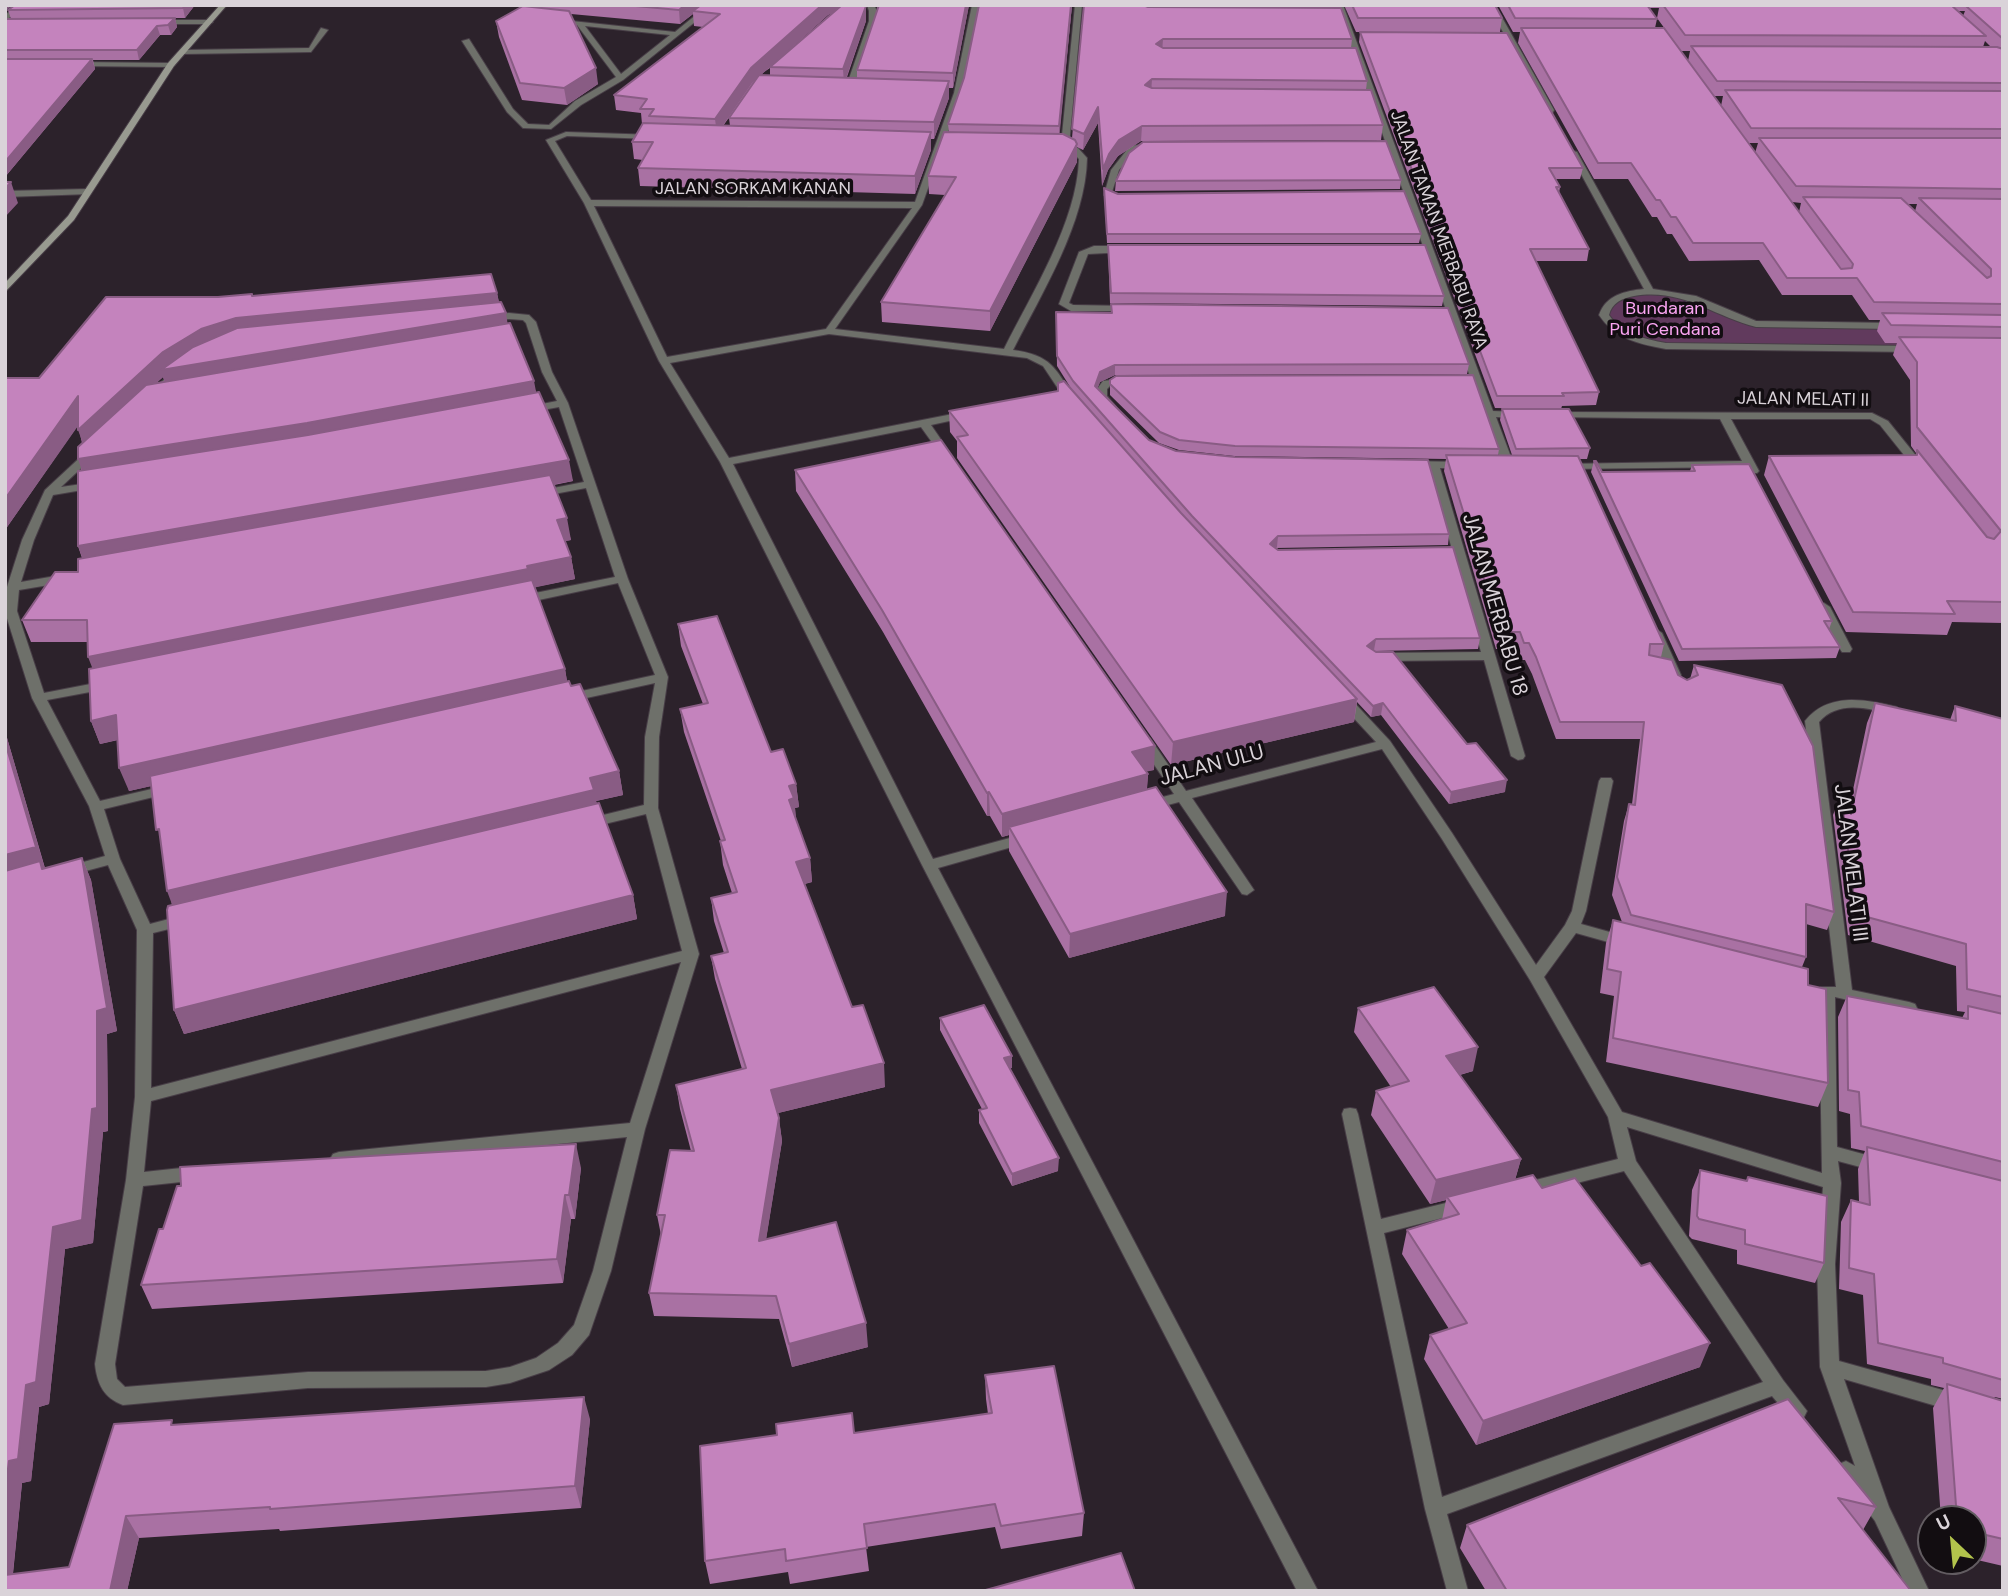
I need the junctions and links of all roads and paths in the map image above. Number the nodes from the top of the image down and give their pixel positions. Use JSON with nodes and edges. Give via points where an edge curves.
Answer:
{"nodes":[{"id":1,"x":23,"y":5,"type":"edge"},
{"id":2,"x":224,"y":5,"type":"edge"},
{"id":3,"x":713,"y":5,"type":"edge"},
{"id":4,"x":870,"y":5,"type":"edge"},
{"id":5,"x":976,"y":5,"type":"edge"},
{"id":6,"x":1079,"y":5,"type":"edge"},
{"id":7,"x":1339,"y":5,"type":"edge"},
{"id":8,"x":1492,"y":5,"type":"edge"},
{"id":9,"x":1331,"y":18,"type":"edge"},
{"id":10,"x":1344,"y":18,"type":"junction"},
{"id":11,"x":544,"y":19,"type":"edge"},
{"id":12,"x":5,"y":22,"type":"edge"},
{"id":13,"x":155,"y":22,"type":"edge"},
{"id":14,"x":209,"y":22,"type":"junction"},
{"id":15,"x":19,"y":24,"type":"edge"},
{"id":16,"x":580,"y":24,"type":"junction"},
{"id":17,"x":324,"y":30,"type":"dead end"},
{"id":18,"x":677,"y":34,"type":"junction"},
{"id":19,"x":1351,"y":37,"type":"junction"},
{"id":20,"x":1364,"y":37,"type":"edge"},
{"id":21,"x":1497,"y":37,"type":"edge"},
{"id":22,"x":1510,"y":37,"type":"junction"},
{"id":23,"x":1523,"y":37,"type":"edge"},
{"id":24,"x":466,"y":41,"type":"dead end"},
{"id":25,"x":184,"y":52,"type":"junction"},
{"id":26,"x":1346,"y":58,"type":"edge"},
{"id":27,"x":1359,"y":58,"type":"junction"},
{"id":28,"x":61,"y":64,"type":"edge"},
{"id":29,"x":171,"y":65,"type":"junction"},
{"id":30,"x":620,"y":78,"type":"junction"},
{"id":31,"x":836,"y":90,"type":"edge"},
{"id":32,"x":849,"y":90,"type":"junction"},
{"id":33,"x":863,"y":90,"type":"edge"},
{"id":34,"x":945,"y":92,"type":"edge"},
{"id":35,"x":958,"y":93,"type":"junction"},
{"id":36,"x":1360,"y":101,"type":"edge"},
{"id":37,"x":1374,"y":101,"type":"junction"},
{"id":38,"x":1557,"y":122,"type":"edge"},
{"id":39,"x":664,"y":138,"type":"edge"},
{"id":40,"x":1166,"y":145,"type":"edge"},
{"id":41,"x":1376,"y":145,"type":"edge"},
{"id":42,"x":1390,"y":145,"type":"junction"},
{"id":43,"x":1570,"y":147,"type":"edge"},
{"id":44,"x":87,"y":192,"type":"junction"},
{"id":45,"x":5,"y":194,"type":"edge"},
{"id":46,"x":1395,"y":195,"type":"edge"},
{"id":47,"x":1409,"y":195,"type":"junction"},
{"id":48,"x":1132,"y":198,"type":"edge"},
{"id":49,"x":588,"y":203,"type":"junction"},
{"id":50,"x":918,"y":205,"type":"junction"},
{"id":51,"x":1135,"y":248,"type":"edge"},
{"id":52,"x":5,"y":289,"type":"edge"},
{"id":53,"x":1650,"y":292,"type":"junction"},
{"id":54,"x":1139,"y":309,"type":"edge"},
{"id":55,"x":1438,"y":312,"type":"edge"},
{"id":56,"x":1452,"y":312,"type":"junction"},
{"id":57,"x":1906,"y":326,"type":"edge"},
{"id":58,"x":830,"y":331,"type":"junction"},
{"id":59,"x":1921,"y":349,"type":"edge"},
{"id":60,"x":1008,"y":351,"type":"junction"},
{"id":61,"x":664,"y":360,"type":"junction"},
{"id":62,"x":1463,"y":380,"type":"edge"},
{"id":63,"x":1477,"y":380,"type":"junction"},
{"id":64,"x":1143,"y":381,"type":"edge"},
{"id":65,"x":176,"y":395,"type":"edge"},
{"id":66,"x":1067,"y":395,"type":"junction"},
{"id":67,"x":1054,"y":397,"type":"edge"},
{"id":68,"x":148,"y":400,"type":"junction"},
{"id":69,"x":563,"y":403,"type":"junction"},
{"id":70,"x":1076,"y":405,"type":"edge"},
{"id":71,"x":511,"y":413,"type":"edge"},
{"id":72,"x":976,"y":413,"type":"edge"},
{"id":73,"x":1489,"y":414,"type":"junction"},
{"id":74,"x":1531,"y":415,"type":"edge"},
{"id":75,"x":1545,"y":415,"type":"edge"},
{"id":76,"x":1724,"y":416,"type":"junction"},
{"id":77,"x":1123,"y":419,"type":"edge"},
{"id":78,"x":924,"y":423,"type":"junction"},
{"id":79,"x":726,"y":462,"type":"junction"},
{"id":80,"x":1394,"y":464,"type":"edge"},
{"id":81,"x":1433,"y":464,"type":"junction"},
{"id":82,"x":1749,"y":464,"type":"junction"},
{"id":83,"x":1471,"y":465,"type":"edge"},
{"id":84,"x":1495,"y":465,"type":"edge"},
{"id":85,"x":1556,"y":466,"type":"edge"},
{"id":86,"x":1580,"y":466,"type":"junction"},
{"id":87,"x":956,"y":468,"type":"edge"},
{"id":88,"x":1926,"y":477,"type":"edge"},
{"id":89,"x":1586,"y":479,"type":"edge"},
{"id":90,"x":102,"y":484,"type":"edge"},
{"id":91,"x":590,"y":484,"type":"junction"},
{"id":92,"x":1762,"y":488,"type":"edge"},
{"id":93,"x":49,"y":492,"type":"junction"},
{"id":94,"x":522,"y":497,"type":"edge"},
{"id":95,"x":1459,"y":551,"type":"junction"},
{"id":96,"x":1445,"y":552,"type":"edge"},
{"id":97,"x":80,"y":575,"type":"edge"},
{"id":98,"x":622,"y":579,"type":"junction"},
{"id":99,"x":13,"y":587,"type":"junction"},
{"id":100,"x":1820,"y":600,"type":"edge"},
{"id":101,"x":500,"y":604,"type":"edge"},
{"id":102,"x":1648,"y":616,"type":"edge"},
{"id":103,"x":1846,"y":649,"type":"dead end"},
{"id":104,"x":1489,"y":656,"type":"junction"},
{"id":105,"x":1374,"y":657,"type":"edge"},
{"id":106,"x":662,"y":677,"type":"junction"},
{"id":107,"x":120,"y":682,"type":"edge"},
{"id":108,"x":1683,"y":691,"type":"edge"},
{"id":109,"x":1337,"y":693,"type":"edge"},
{"id":110,"x":39,"y":698,"type":"junction"},
{"id":111,"x":554,"y":701,"type":"edge"},
{"id":112,"x":1903,"y":712,"type":"edge"},
{"id":113,"x":1136,"y":727,"type":"edge"},
{"id":114,"x":1385,"y":744,"type":"junction"},
{"id":115,"x":1518,"y":756,"type":"dead end"},
{"id":116,"x":1606,"y":781,"type":"dead end"},
{"id":117,"x":190,"y":785,"type":"edge"},
{"id":118,"x":1183,"y":795,"type":"junction"},
{"id":119,"x":96,"y":806,"type":"junction"},
{"id":120,"x":652,"y":808,"type":"junction"},
{"id":121,"x":1129,"y":810,"type":"edge"},
{"id":122,"x":571,"y":827,"type":"edge"},
{"id":123,"x":1049,"y":832,"type":"edge"},
{"id":124,"x":113,"y":859,"type":"junction"},
{"id":125,"x":929,"y":866,"type":"junction"},
{"id":126,"x":53,"y":875,"type":"edge"},
{"id":127,"x":1247,"y":890,"type":"dead end"},
{"id":128,"x":198,"y":917,"type":"edge"},
{"id":129,"x":1572,"y":927,"type":"junction"},
{"id":130,"x":145,"y":930,"type":"junction"},
{"id":131,"x":1639,"y":945,"type":"edge"},
{"id":132,"x":691,"y":954,"type":"junction"},
{"id":133,"x":1536,"y":977,"type":"junction"},
{"id":134,"x":1845,"y":994,"type":"junction"},
{"id":135,"x":1924,"y":1012,"type":"edge"},
{"id":136,"x":143,"y":1097,"type":"junction"},
{"id":137,"x":1350,"y":1114,"type":"dead end"},
{"id":138,"x":1616,"y":1117,"type":"junction"},
{"id":139,"x":637,"y":1129,"type":"junction"},
{"id":140,"x":1829,"y":1152,"type":"junction"},
{"id":141,"x":325,"y":1160,"type":"edge"},
{"id":142,"x":1628,"y":1163,"type":"junction"},
{"id":143,"x":1896,"y":1169,"type":"edge"},
{"id":144,"x":216,"y":1171,"type":"edge"},
{"id":145,"x":135,"y":1180,"type":"junction"},
{"id":146,"x":1832,"y":1182,"type":"junction"},
{"id":147,"x":1508,"y":1194,"type":"edge"},
{"id":148,"x":1481,"y":1201,"type":"edge"},
{"id":149,"x":1375,"y":1228,"type":"junction"},
{"id":150,"x":1830,"y":1367,"type":"junction"},
{"id":151,"x":1776,"y":1386,"type":"junction"},
{"id":152,"x":1976,"y":1409,"type":"edge"},
{"id":153,"x":1811,"y":1428,"type":"edge"},
{"id":154,"x":1829,"y":1450,"type":"edge"},
{"id":155,"x":1435,"y":1509,"type":"junction"},
{"id":156,"x":1882,"y":1514,"type":"junction"},
{"id":157,"x":1307,"y":1591,"type":"edge"},
{"id":158,"x":1458,"y":1591,"type":"edge"},
{"id":159,"x":1919,"y":1591,"type":"edge"}],
"edges":[{"from":1,"to":12,"type":"street"},
{"from":2,"to":14,"type":"main road"},
{"from":3,"to":18,"type":"street"},
{"from":4,"to":32,"type":"street","via":[[873,21]]},
{"from":5,"to":35,"type":"street"},
{"from":6,"to":60,"type":"street","via":[[1058,146],[1075,150],[1083,158],[1079,188],[1061,241]]},
{"from":7,"to":10,"type":"street","name":"JALAN TAMAN MERBABU RAYA"},
{"from":8,"to":22,"type":"street"},
{"from":9,"to":10,"type":"street"},
{"from":10,"to":19,"type":"street","name":"JALAN TAMAN MERBABU RAYA"},
{"from":11,"to":16,"type":"street"},
{"from":12,"to":15,"type":"street"},
{"from":13,"to":14,"type":"street"},
{"from":14,"to":25,"type":"main road"},
{"from":16,"to":18,"type":"street"},
{"from":16,"to":30,"type":"street"},
{"from":17,"to":25,"type":"street","via":[[311,50]]},
{"from":18,"to":30,"type":"street"},
{"from":19,"to":20,"type":"street"},
{"from":19,"to":27,"type":"street","name":"JALAN TAMAN MERBABU RAYA"},
{"from":21,"to":22,"type":"street"},
{"from":22,"to":23,"type":"street"},
{"from":22,"to":38,"type":"street"},
{"from":24,"to":30,"type":"street","via":[[510,110],[530,128],[551,127]]},
{"from":25,"to":29,"type":"main road"},
{"from":26,"to":27,"type":"street"},
{"from":27,"to":37,"type":"street","name":"JALAN TAMAN MERBABU RAYA"},
{"from":28,"to":29,"type":"street"},
{"from":29,"to":44,"type":"main road"},
{"from":31,"to":32,"type":"street"},
{"from":32,"to":33,"type":"street"},
{"from":34,"to":35,"type":"street"},
{"from":35,"to":50,"type":"street"},
{"from":36,"to":37,"type":"street"},
{"from":37,"to":42,"type":"street","name":"JALAN TAMAN MERBABU RAYA"},
{"from":39,"to":49,"type":"street","via":[[552,137]]},
{"from":40,"to":48,"type":"street","via":[[1133,148],[1115,170],[1107,193]]},
{"from":41,"to":42,"type":"street"},
{"from":42,"to":47,"type":"street","name":"JALAN TAMAN MERBABU RAYA"},
{"from":43,"to":53,"type":"street"},
{"from":44,"to":45,"type":"street"},
{"from":44,"to":52,"type":"main road","via":[[71,218]]},
{"from":46,"to":47,"type":"street"},
{"from":47,"to":56,"type":"street","name":"JALAN TAMAN MERBABU RAYA","via":[[1425,249]]},
{"from":49,"to":50,"type":"street","name":"JALAN SORKAM KANAN"},
{"from":49,"to":61,"type":"street"},
{"from":50,"to":58,"type":"street"},
{"from":51,"to":54,"type":"street","via":[[1087,250],[1072,276],[1064,304]]},
{"from":53,"to":57,"type":"street","via":[[1685,296],[1756,324]]},
{"from":53,"to":59,"type":"street","via":[[1611,302],[1604,315],[1632,337],[1666,346]]},
{"from":55,"to":56,"type":"street"},
{"from":56,"to":63,"type":"street","name":"JALAN TAMAN MERBABU RAYA"},
{"from":58,"to":60,"type":"street"},
{"from":58,"to":61,"type":"street"},
{"from":60,"to":66,"type":"street","via":[[1047,364]]},
{"from":61,"to":79,"type":"street"},
{"from":62,"to":63,"type":"street"},
{"from":63,"to":73,"type":"street","name":"JALAN TAMAN MERBABU RAYA"},
{"from":64,"to":77,"type":"street","via":[[1115,381],[1102,388],[1102,397]]},
{"from":65,"to":68,"type":"street"},
{"from":66,"to":67,"type":"street"},
{"from":66,"to":70,"type":"street"},
{"from":68,"to":69,"type":"street","via":[[175,375],[223,346],[509,316],[529,319],[527,336]]},
{"from":68,"to":93,"type":"street"},
{"from":69,"to":71,"type":"street"},
{"from":69,"to":91,"type":"street"},
{"from":72,"to":78,"type":"street"},
{"from":73,"to":74,"type":"street"},
{"from":73,"to":84,"type":"street","name":"JALAN TAMAN MERBABU RAYA","via":[[1514,465]]},
{"from":75,"to":76,"type":"street","name":"JALAN MELATI II"},
{"from":76,"to":82,"type":"street"},
{"from":76,"to":88,"type":"street","name":"JALAN MELATI II","via":[[1872,416],[1884,422]]},
{"from":78,"to":79,"type":"street"},
{"from":78,"to":87,"type":"street"},
{"from":79,"to":125,"type":"street"},
{"from":80,"to":81,"type":"street"},
{"from":81,"to":83,"type":"street"},
{"from":81,"to":95,"type":"street","name":"JALAN MERBABU 18"},
{"from":82,"to":86,"type":"street"},
{"from":82,"to":92,"type":"street"},
{"from":85,"to":86,"type":"street"},
{"from":86,"to":89,"type":"street"},
{"from":90,"to":93,"type":"street"},
{"from":91,"to":94,"type":"street"},
{"from":91,"to":98,"type":"street"},
{"from":93,"to":99,"type":"street"},
{"from":95,"to":96,"type":"street"},
{"from":95,"to":104,"type":"street","name":"JALAN MERBABU 18"},
{"from":97,"to":99,"type":"street"},
{"from":98,"to":101,"type":"street"},
{"from":98,"to":106,"type":"street"},
{"from":99,"to":110,"type":"street","via":[[10,611]]},
{"from":100,"to":103,"type":"street"},
{"from":102,"to":108,"type":"street"},
{"from":104,"to":105,"type":"street"},
{"from":104,"to":115,"type":"street","name":"JALAN MERBABU 18"},
{"from":106,"to":111,"type":"street"},
{"from":106,"to":120,"type":"street","via":[[652,737]]},
{"from":107,"to":110,"type":"street"},
{"from":109,"to":114,"type":"street"},
{"from":110,"to":119,"type":"street"},
{"from":112,"to":134,"type":"street","name":"JALAN MELATI III","via":[[1866,704],[1835,704],[1819,711],[1812,721]]},
{"from":113,"to":118,"type":"street"},
{"from":114,"to":118,"type":"street","name":"JALAN ULU"},
{"from":114,"to":133,"type":"street"},
{"from":116,"to":129,"type":"street"},
{"from":117,"to":119,"type":"street"},
{"from":118,"to":121,"type":"street","name":"JALAN ULU"},
{"from":118,"to":127,"type":"street"},
{"from":119,"to":124,"type":"street"},
{"from":120,"to":122,"type":"street"},
{"from":120,"to":132,"type":"street"},
{"from":123,"to":125,"type":"street"},
{"from":124,"to":126,"type":"street"},
{"from":124,"to":130,"type":"street"},
{"from":125,"to":157,"type":"street"},
{"from":128,"to":130,"type":"street"},
{"from":129,"to":131,"type":"street"},
{"from":129,"to":133,"type":"street"},
{"from":130,"to":136,"type":"street"},
{"from":132,"to":136,"type":"street"},
{"from":132,"to":139,"type":"street"},
{"from":133,"to":138,"type":"street"},
{"from":134,"to":135,"type":"street"},
{"from":134,"to":140,"type":"street","via":[[1820,989]]},
{"from":136,"to":145,"type":"street"},
{"from":137,"to":149,"type":"street"},
{"from":138,"to":142,"type":"street"},
{"from":138,"to":146,"type":"street"},
{"from":139,"to":141,"type":"street"},
{"from":139,"to":145,"type":"street","via":[[602,1271],[582,1329],[565,1349],[542,1364],[486,1378],[308,1380],[123,1396],[114,1392],[106,1382],[105,1364]]},
{"from":140,"to":143,"type":"street"},
{"from":140,"to":146,"type":"street"},
{"from":142,"to":147,"type":"street"},
{"from":142,"to":151,"type":"street"},
{"from":144,"to":145,"type":"street"},
{"from":146,"to":150,"type":"street","via":[[1826,1264]]},
{"from":148,"to":149,"type":"street"},
{"from":149,"to":155,"type":"street"},
{"from":150,"to":152,"type":"street"},
{"from":150,"to":156,"type":"street"},
{"from":151,"to":153,"type":"street"},
{"from":151,"to":155,"type":"street"},
{"from":154,"to":156,"type":"street"},
{"from":155,"to":158,"type":"street"},
{"from":156,"to":159,"type":"street"}]}
